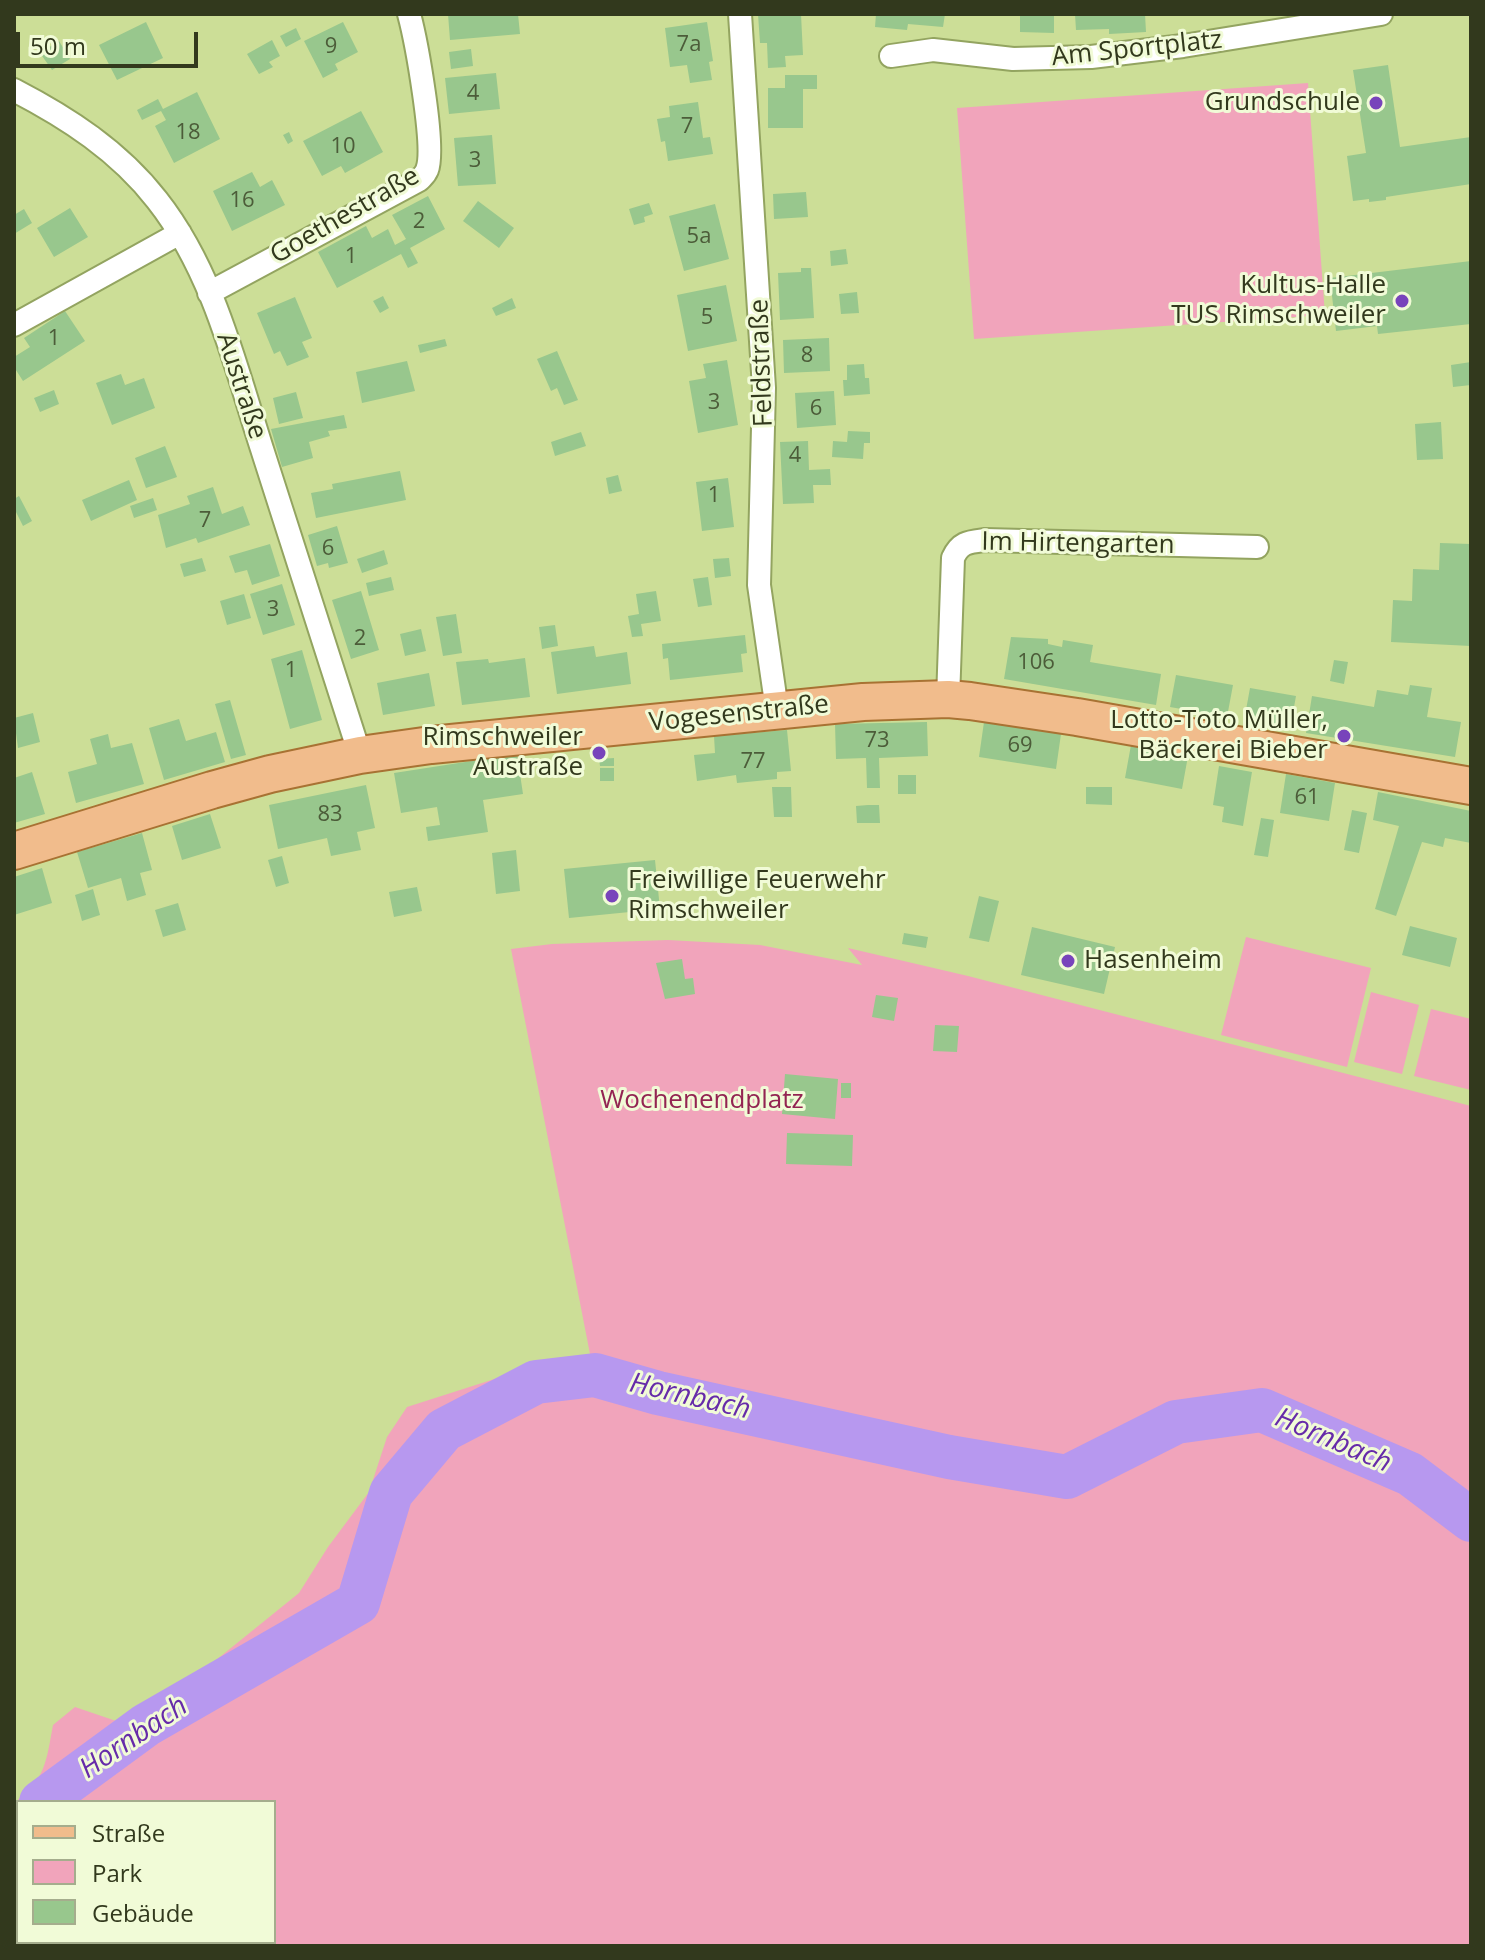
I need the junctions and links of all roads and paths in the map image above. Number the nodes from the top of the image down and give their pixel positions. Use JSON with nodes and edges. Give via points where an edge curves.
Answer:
{"nodes":[{"id":1,"x":409,"y":14,"type":"edge"},
{"id":2,"x":740,"y":14,"type":"edge"},
{"id":3,"x":1381,"y":14,"type":"edge"},
{"id":4,"x":891,"y":56,"type":"dead end"},
{"id":5,"x":14,"y":90,"type":"edge"},
{"id":6,"x":180,"y":233,"type":"junction"},
{"id":7,"x":209,"y":293,"type":"junction"},
{"id":8,"x":14,"y":325,"type":"edge"},
{"id":9,"x":1257,"y":547,"type":"dead end"},
{"id":10,"x":948,"y":699,"type":"junction"},
{"id":11,"x":777,"y":710,"type":"junction"},
{"id":12,"x":360,"y":755,"type":"junction"},
{"id":13,"x":1471,"y":786,"type":"edge"},
{"id":14,"x":14,"y":851,"type":"edge"}],
"edges":[{"from":1,"to":7,"type":"street","name":"Goethestraße","via":[[426,113],[426,173]]},
{"from":2,"to":11,"type":"street","name":"Feldstraße","via":[[764,388],[759,585]]},
{"from":3,"to":4,"type":"street","name":"Am Sportplatz","via":[[1091,57],[1013,59],[933,50]]},
{"from":5,"to":6,"type":"street","name":"Austraße","via":[[85,131],[128,168]]},
{"from":6,"to":7,"type":"street","name":"Austraße"},
{"from":6,"to":8,"type":"street"},
{"from":7,"to":12,"type":"street","name":"Austraße"},
{"from":9,"to":10,"type":"street","name":"Im Hirtengarten","via":[[963,543],[953,558]]},
{"from":10,"to":11,"type":"main road","name":"Vogesenstraße"},
{"from":10,"to":13,"type":"main road","name":"Vogesenstraße"},
{"from":11,"to":12,"type":"main road","name":"Vogesenstraße"},
{"from":12,"to":14,"type":"main road","name":"Vogesenstraße","via":[[212,790]]}]}
